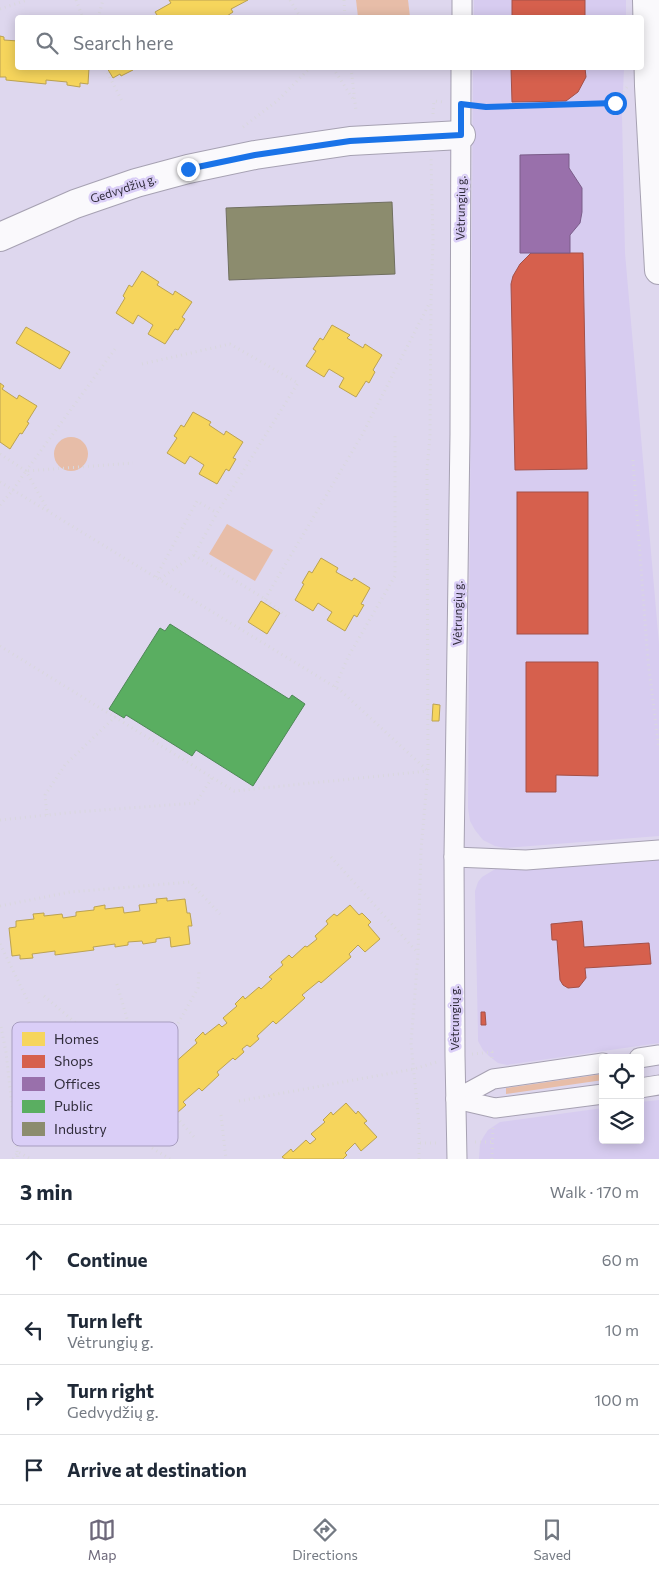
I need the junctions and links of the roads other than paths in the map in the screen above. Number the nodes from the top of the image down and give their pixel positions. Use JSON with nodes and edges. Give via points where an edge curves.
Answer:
{"nodes":[{"id":1,"x":462,"y":0,"type":"edge"},
{"id":2,"x":647,"y":0,"type":"edge"},
{"id":3,"x":462,"y":15,"type":"edge"},
{"id":4,"x":654,"y":28,"type":"edge"},
{"id":5,"x":462,"y":70,"type":"edge"},
{"id":6,"x":461,"y":135,"type":"junction"},
{"id":7,"x":0,"y":237,"type":"edge"},
{"id":8,"x":659,"y":270,"type":"edge"},
{"id":9,"x":659,"y":850,"type":"edge"},
{"id":10,"x":454,"y":857,"type":"junction"},
{"id":11,"x":659,"y":1055,"type":"edge"},
{"id":12,"x":644,"y":1057,"type":"edge"},
{"id":13,"x":599,"y":1064,"type":"edge"},
{"id":14,"x":659,"y":1085,"type":"edge"},
{"id":15,"x":644,"y":1087,"type":"edge"},
{"id":16,"x":599,"y":1095,"type":"edge"},
{"id":17,"x":456,"y":1099,"type":"junction"},
{"id":18,"x":457,"y":1159,"type":"edge"}],
"edges":[{"from":1,"to":3,"type":"street"},
{"from":2,"to":4,"type":"main road"},
{"from":4,"to":8,"type":"main road","via":[[649,86]]},
{"from":5,"to":6,"type":"street","name":"Vėtrungių g."},
{"from":6,"to":7,"type":"main road","name":"Gedvydžių g.","via":[[350,141],[188,169],[75,204]]},
{"from":6,"to":10,"type":"street","name":"Vėtrungių g."},
{"from":9,"to":10,"type":"street","via":[[526,860]]},
{"from":10,"to":17,"type":"street","name":"Vėtrungių g."},
{"from":11,"to":12,"type":"street"},
{"from":13,"to":17,"type":"street","via":[[493,1079]]},
{"from":14,"to":15,"type":"street"},
{"from":16,"to":17,"type":"street","via":[[495,1108]]},
{"from":17,"to":18,"type":"street","name":"Vėtrungių g."}]}
